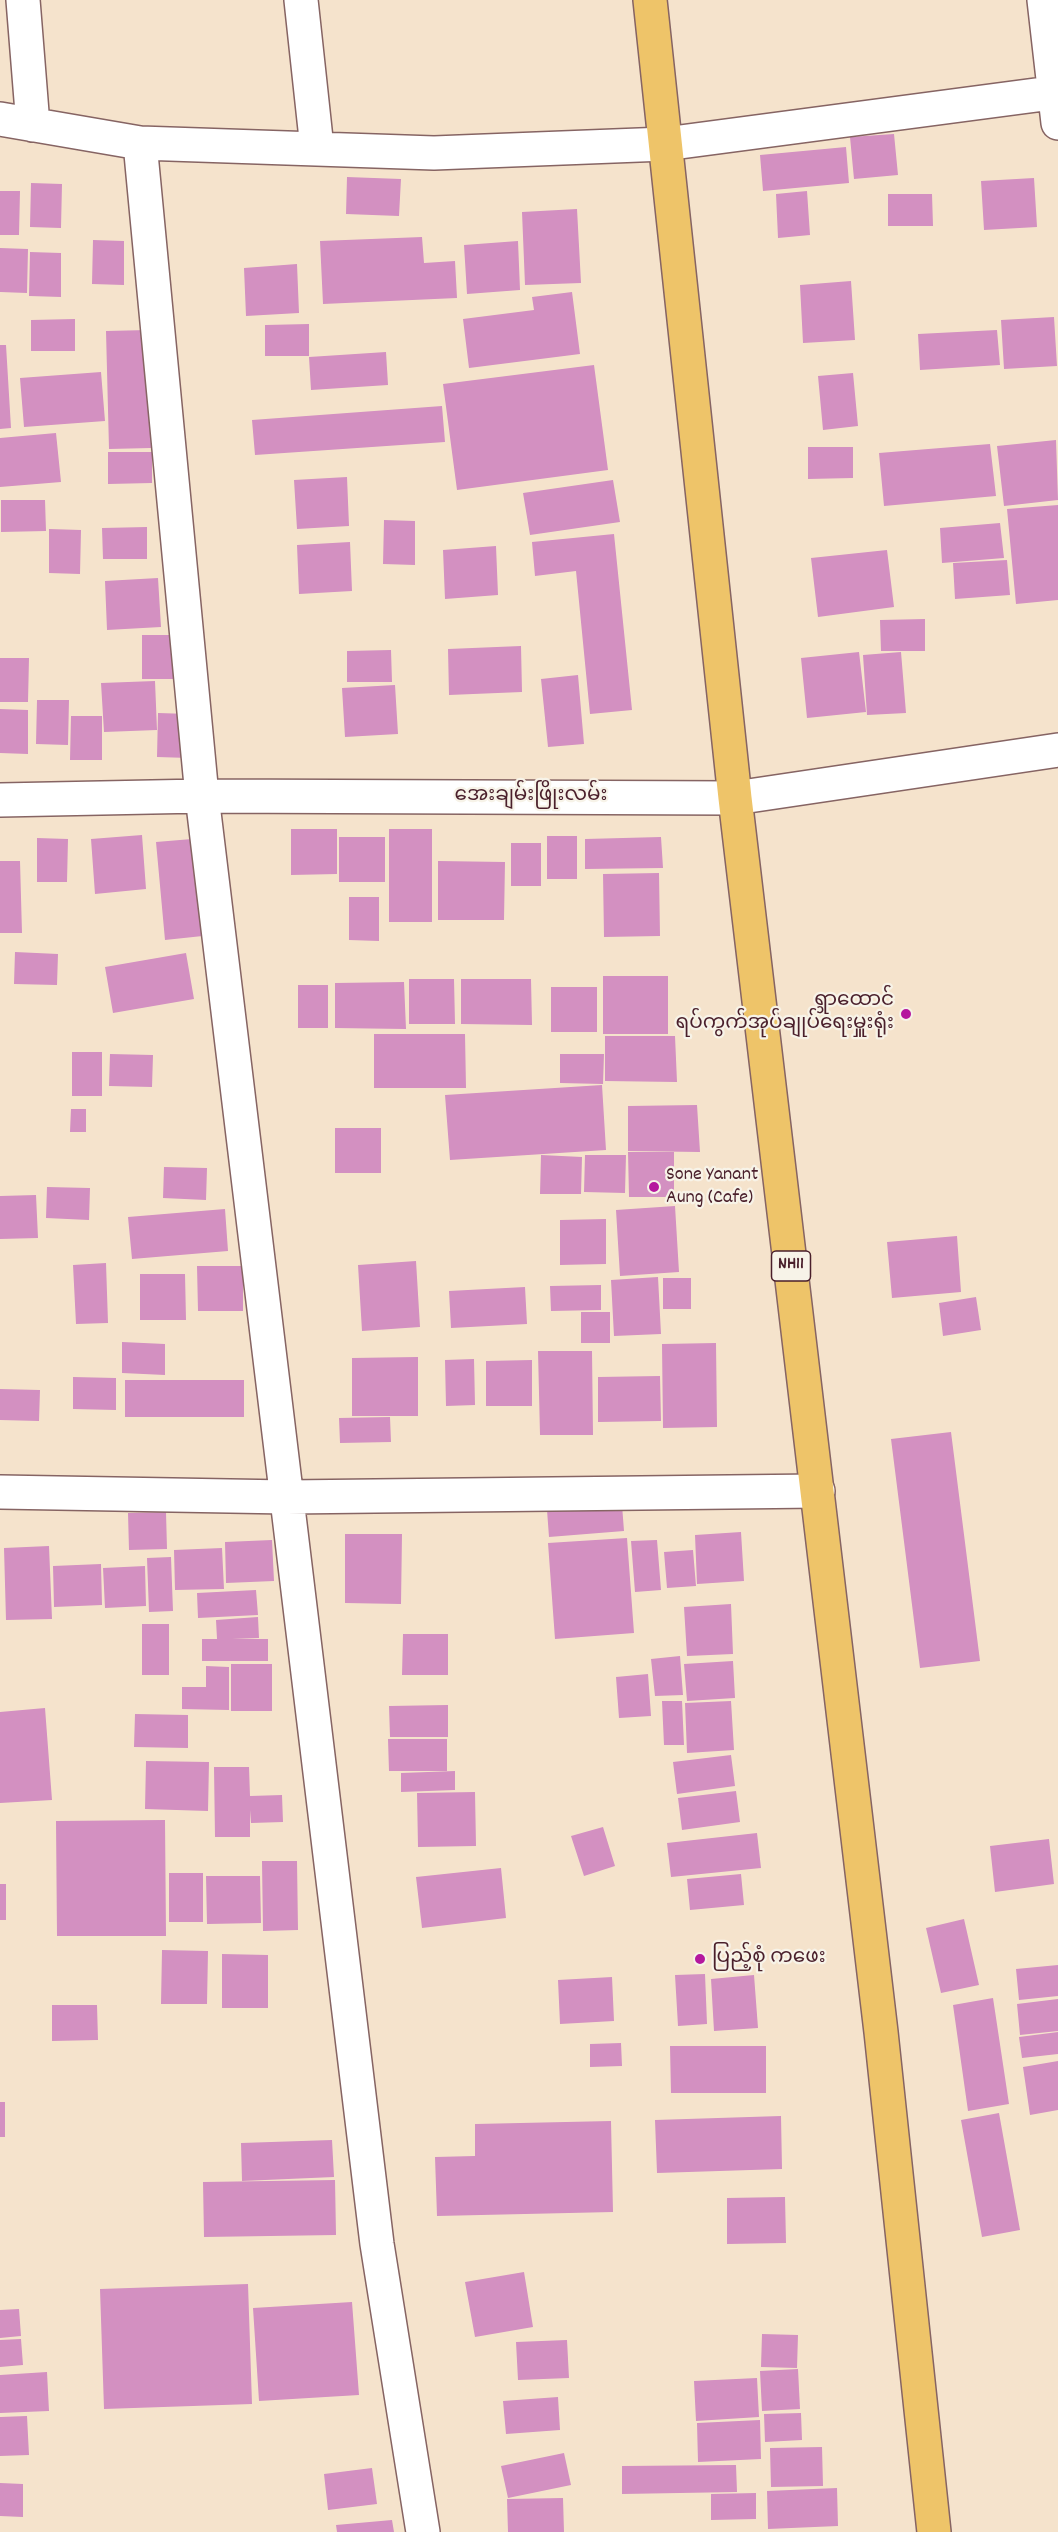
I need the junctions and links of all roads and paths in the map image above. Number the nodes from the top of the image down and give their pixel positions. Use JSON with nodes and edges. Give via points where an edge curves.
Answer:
{"nodes":[{"id":1,"x":23,"y":0,"type":"edge"},
{"id":2,"x":301,"y":0,"type":"edge"},
{"id":3,"x":650,"y":0,"type":"edge"},
{"id":4,"x":1044,"y":0,"type":"edge"},
{"id":5,"x":1057,"y":103,"type":"edge"},
{"id":6,"x":0,"y":119,"type":"edge"},
{"id":7,"x":33,"y":125,"type":"junction"},
{"id":8,"x":140,"y":143,"type":"junction"},
{"id":9,"x":665,"y":144,"type":"junction"},
{"id":10,"x":316,"y":148,"type":"junction"},
{"id":11,"x":1058,"y":750,"type":"edge"},
{"id":12,"x":202,"y":796,"type":"junction"},
{"id":13,"x":735,"y":798,"type":"junction"},
{"id":14,"x":0,"y":801,"type":"edge"},
{"id":15,"x":818,"y":1491,"type":"junction"},
{"id":16,"x":0,"y":1492,"type":"edge"},
{"id":17,"x":287,"y":1497,"type":"junction"},
{"id":18,"x":423,"y":2532,"type":"edge"},
{"id":19,"x":934,"y":2532,"type":"edge"}],
"edges":[{"from":1,"to":7,"type":"street"},
{"from":2,"to":10,"type":"street"},
{"from":3,"to":9,"type":"highway","number":"NH11"},
{"from":4,"to":5,"type":"street"},
{"from":5,"to":9,"type":"street"},
{"from":6,"to":7,"type":"street"},
{"from":7,"to":8,"type":"street"},
{"from":8,"to":10,"type":"street"},
{"from":8,"to":12,"type":"street"},
{"from":9,"to":10,"type":"street","via":[[434,153]]},
{"from":9,"to":13,"type":"highway","number":"NH11"},
{"from":11,"to":13,"type":"street","name":"အေးချမ်းဖြိုးလမ်း"},
{"from":12,"to":13,"type":"street","name":"အေးချမ်းဖြိုးလမ်း"},
{"from":12,"to":14,"type":"street","name":"အေးချမ်းဖြိုးလမ်း"},
{"from":12,"to":17,"type":"street"},
{"from":13,"to":15,"type":"highway","number":"NH11"},
{"from":15,"to":17,"type":"street"},
{"from":15,"to":19,"type":"highway","number":"NH11"},
{"from":16,"to":17,"type":"street"},
{"from":17,"to":18,"type":"street","via":[[376,2244]]}]}
